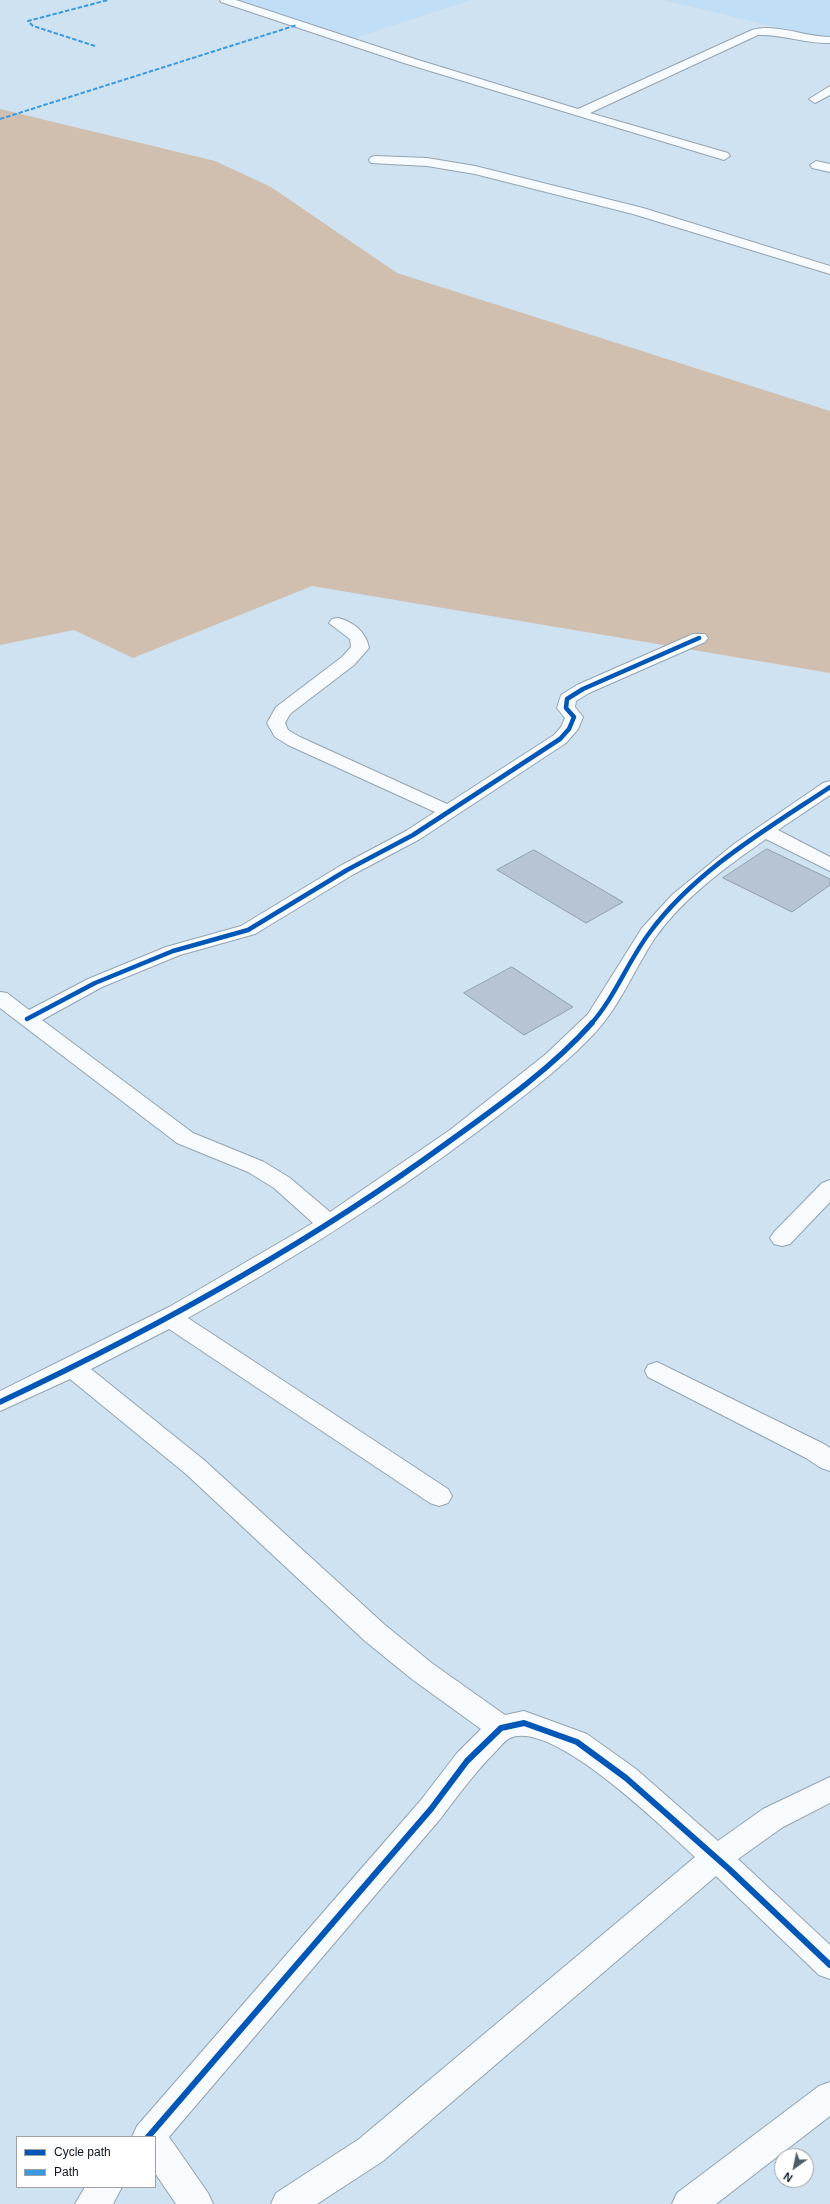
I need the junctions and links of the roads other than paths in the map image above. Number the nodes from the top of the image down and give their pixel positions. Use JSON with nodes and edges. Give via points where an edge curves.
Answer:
{"nodes":[{"id":1,"x":225,"y":0,"type":"edge"},
{"id":2,"x":827,"y":41,"type":"edge"},
{"id":3,"x":830,"y":90,"type":"edge"},
{"id":4,"x":815,"y":99,"type":"dead end"},
{"id":5,"x":580,"y":113,"type":"junction"},
{"id":6,"x":724,"y":156,"type":"dead end"},
{"id":7,"x":375,"y":160,"type":"dead end"},
{"id":8,"x":816,"y":165,"type":"dead end"},
{"id":9,"x":830,"y":168,"type":"edge"},
{"id":10,"x":830,"y":270,"type":"edge"},
{"id":11,"x":338,"y":623,"type":"dead end"},
{"id":12,"x":699,"y":638,"type":"dead end"},
{"id":13,"x":830,"y":787,"type":"edge"},
{"id":14,"x":449,"y":812,"type":"junction"},
{"id":15,"x":764,"y":831,"type":"junction"},
{"id":16,"x":830,"y":864,"type":"edge"},
{"id":17,"x":0,"y":998,"type":"edge"},
{"id":18,"x":28,"y":1019,"type":"junction"},
{"id":19,"x":830,"y":1188,"type":"edge"},
{"id":20,"x":329,"y":1224,"type":"junction"},
{"id":21,"x":782,"y":1238,"type":"dead end"},
{"id":22,"x":169,"y":1317,"type":"junction"},
{"id":23,"x":73,"y":1368,"type":"junction"},
{"id":24,"x":657,"y":1370,"type":"dead end"},
{"id":25,"x":0,"y":1402,"type":"edge"},
{"id":26,"x":830,"y":1461,"type":"edge"},
{"id":27,"x":439,"y":1496,"type":"dead end"},
{"id":28,"x":501,"y":1728,"type":"junction"},
{"id":29,"x":830,"y":1789,"type":"edge"},
{"id":30,"x":716,"y":1858,"type":"junction"},
{"id":31,"x":830,"y":1965,"type":"edge"},
{"id":32,"x":830,"y":2097,"type":"edge"},
{"id":33,"x":153,"y":2136,"type":"edge"},
{"id":34,"x":156,"y":2147,"type":"edge"},
{"id":35,"x":105,"y":2188,"type":"edge"},
{"id":36,"x":92,"y":2204,"type":"edge"},
{"id":37,"x":196,"y":2204,"type":"edge"},
{"id":38,"x":288,"y":2204,"type":"edge"},
{"id":39,"x":689,"y":2204,"type":"edge"}],
"edges":[{"from":1,"to":5,"type":"street","via":[[287,22]]},
{"from":2,"to":5,"type":"street","via":[[780,32],[756,32]]},
{"from":3,"to":4,"type":"street"},
{"from":5,"to":6,"type":"street"},
{"from":7,"to":10,"type":"street","via":[[427,162],[490,174],[638,211]]},
{"from":8,"to":9,"type":"street"},
{"from":11,"to":14,"type":"street","via":[[358,637],[360,648],[348,662],[282,711],[276,723],[281,733]]},
{"from":12,"to":14,"type":"street","via":[[583,689],[567,699],[566,708],[574,717],[569,729],[560,739]]},
{"from":13,"to":15,"type":"street"},
{"from":14,"to":18,"type":"street","via":[[248,930],[173,951],[95,983]]},
{"from":15,"to":16,"type":"street"},
{"from":15,"to":20,"type":"street","via":[[714,868],[660,919],[636,950],[615,991],[586,1030],[465,1130],[406,1174]]},
{"from":17,"to":18,"type":"street"},
{"from":18,"to":20,"type":"street","via":[[184,1138],[256,1166],[282,1183]]},
{"from":19,"to":21,"type":"street"},
{"from":20,"to":22,"type":"street","via":[[269,1262]]},
{"from":22,"to":23,"type":"street"},
{"from":22,"to":27,"type":"street"},
{"from":23,"to":25,"type":"street"},
{"from":23,"to":28,"type":"street","via":[[196,1467],[375,1633],[423,1672]]},
{"from":24,"to":26,"type":"street"},
{"from":28,"to":30,"type":"street","via":[[524,1723],[577,1742],[626,1778]]},
{"from":28,"to":33,"type":"street","via":[[467,1761],[431,1808]]},
{"from":29,"to":30,"type":"street","via":[[772,1818]]},
{"from":30,"to":31,"type":"street"},
{"from":30,"to":38,"type":"street","via":[[371,2150]]},
{"from":32,"to":39,"type":"street"},
{"from":34,"to":37,"type":"street"},
{"from":35,"to":36,"type":"street"}]}
